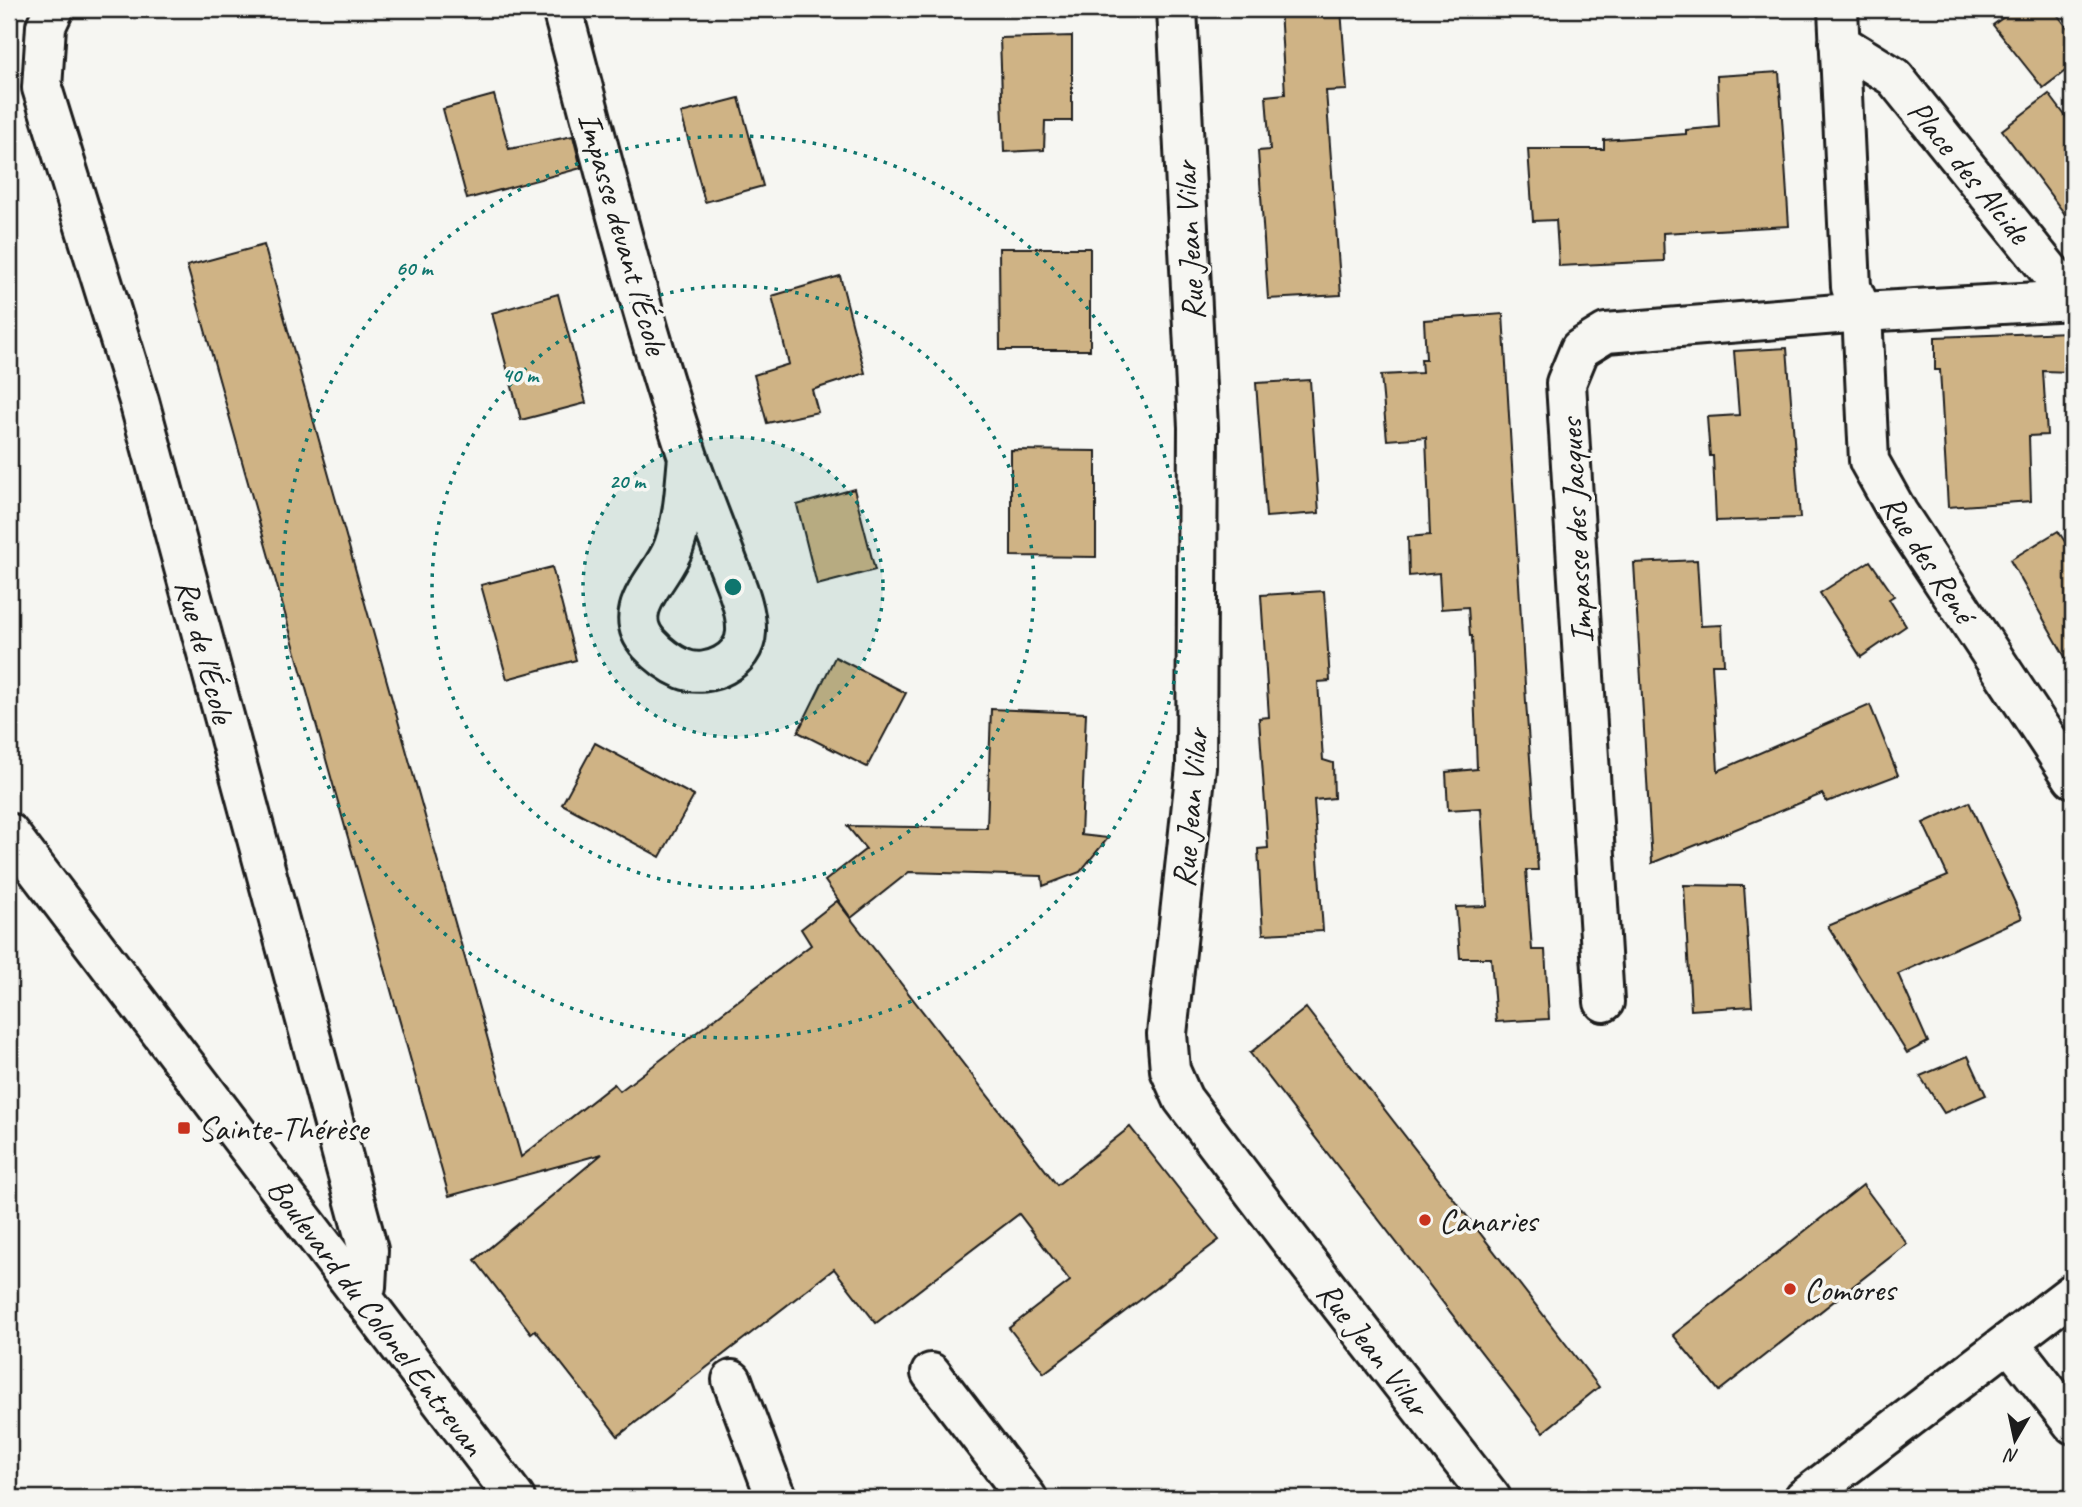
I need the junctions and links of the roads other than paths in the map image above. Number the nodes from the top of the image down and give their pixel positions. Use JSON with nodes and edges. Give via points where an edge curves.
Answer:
{"nodes":[{"id":1,"x":54,"y":9,"type":"edge"},
{"id":2,"x":562,"y":9,"type":"edge"},
{"id":3,"x":1177,"y":9,"type":"edge"},
{"id":4,"x":1838,"y":26,"type":"edge"},
{"id":5,"x":2073,"y":300,"type":"edge"},
{"id":6,"x":1862,"y":312,"type":"junction"},
{"id":7,"x":688,"y":457,"type":"junction"},
{"id":8,"x":2073,"y":778,"type":"edge"},
{"id":9,"x":9,"y":833,"type":"edge"},
{"id":10,"x":1604,"y":1002,"type":"dead end"},
{"id":11,"x":2073,"y":1293,"type":"edge"},
{"id":12,"x":360,"y":1295,"type":"junction"},
{"id":13,"x":2009,"y":1342,"type":"junction"},
{"id":14,"x":931,"y":1373,"type":"dead end"},
{"id":15,"x":732,"y":1380,"type":"dead end"},
{"id":16,"x":2073,"y":1424,"type":"edge"},
{"id":17,"x":515,"y":1498,"type":"edge"},
{"id":18,"x":778,"y":1498,"type":"edge"},
{"id":19,"x":1027,"y":1498,"type":"edge"},
{"id":20,"x":1491,"y":1498,"type":"edge"},
{"id":21,"x":1804,"y":1498,"type":"edge"}],
"edges":[{"from":1,"to":12,"type":"street","name":"Rue de l'École","via":[[46,26],[42,88],[139,401],[368,1250],[366,1287]]},
{"from":2,"to":7,"type":"street","name":"Impasse devant l'École","via":[[623,239]]},
{"from":3,"to":20,"type":"street","name":"Rue Jean Vilar","via":[[1198,427],[1196,767],[1167,1034],[1170,1070],[1183,1099]]},
{"from":4,"to":5,"type":"street","name":"Place des Alcide","via":[[1894,77]]},
{"from":4,"to":6,"type":"street","name":"Place des Alcide","via":[[1851,288]]},
{"from":5,"to":6,"type":"street","name":"Place des Alcide"},
{"from":6,"to":8,"type":"street","name":"Rue des René","via":[[1869,461],[1898,513]]},
{"from":6,"to":10,"type":"street","name":"Impasse des Jacques","via":[[1606,333],[1580,349],[1566,383]]},
{"from":7,"to":7,"type":"street","name":"Impasse devant l'École","via":[[675,544],[645,596],[638,623],[642,636],[658,654],[699,673],[726,665],[738,653],[746,635],[746,620]]},
{"from":9,"to":12,"type":"street","name":"Boulevard du Colonel Entrevan"},
{"from":11,"to":13,"type":"street"},
{"from":12,"to":17,"type":"street","name":"Boulevard du Colonel Entrevan"},
{"from":13,"to":16,"type":"street"},
{"from":13,"to":21,"type":"street"},
{"from":14,"to":19,"type":"street"},
{"from":15,"to":18,"type":"street"}]}
